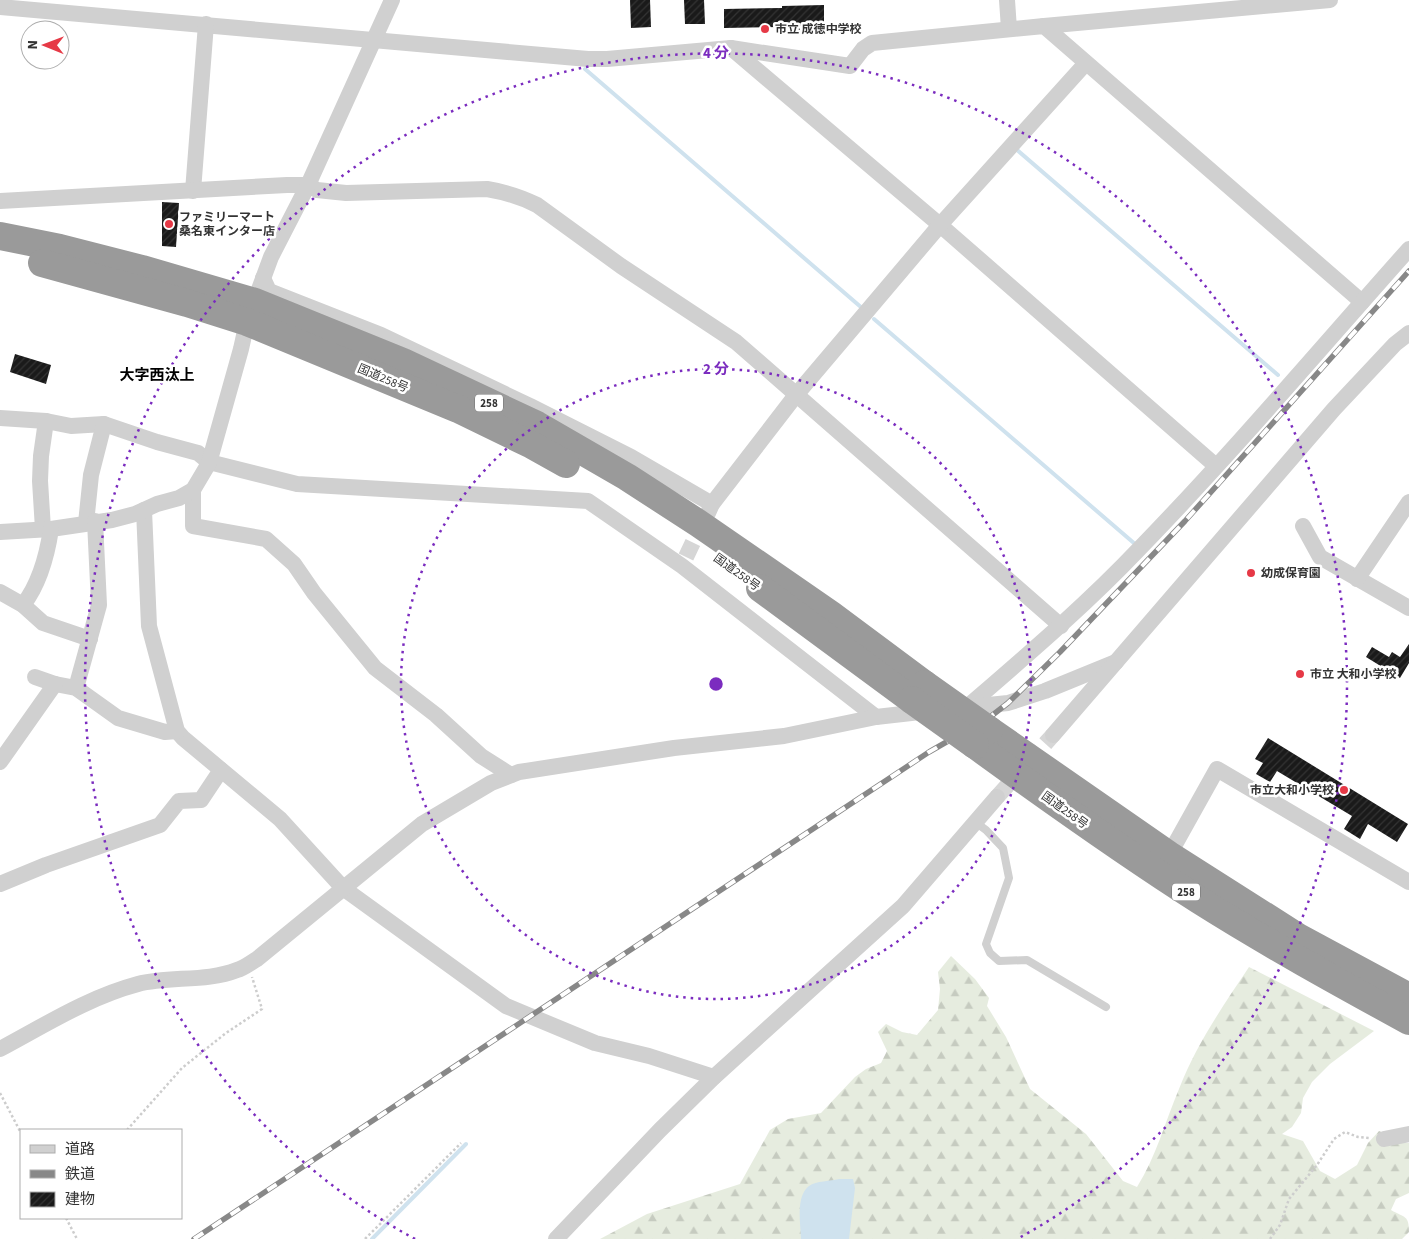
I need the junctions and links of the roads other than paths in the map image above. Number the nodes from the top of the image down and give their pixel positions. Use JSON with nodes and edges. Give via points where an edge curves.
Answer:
{"nodes":[{"id":1,"x":392,"y":0,"type":"edge"},
{"id":2,"x":1007,"y":0,"type":"edge"},
{"id":3,"x":1330,"y":0,"type":"edge"},
{"id":4,"x":0,"y":6,"type":"edge"},
{"id":5,"x":206,"y":24,"type":"junction"},
{"id":6,"x":1044,"y":26,"type":"junction"},
{"id":7,"x":1009,"y":29,"type":"junction"},
{"id":8,"x":375,"y":40,"type":"junction"},
{"id":9,"x":731,"y":48,"type":"junction"},
{"id":10,"x":1086,"y":62,"type":"junction"},
{"id":11,"x":308,"y":185,"type":"junction"},
{"id":12,"x":193,"y":191,"type":"junction"},
{"id":13,"x":0,"y":201,"type":"edge"},
{"id":14,"x":940,"y":225,"type":"junction"},
{"id":15,"x":0,"y":236,"type":"edge"},
{"id":16,"x":1409,"y":249,"type":"edge"},
{"id":17,"x":0,"y":254,"type":"edge"},
{"id":18,"x":255,"y":301,"type":"junction"},
{"id":19,"x":1362,"y":302,"type":"junction"},
{"id":20,"x":1409,"y":333,"type":"edge"},
{"id":21,"x":796,"y":395,"type":"junction"},
{"id":22,"x":0,"y":418,"type":"edge"},
{"id":23,"x":46,"y":421,"type":"junction"},
{"id":24,"x":104,"y":424,"type":"junction"},
{"id":25,"x":209,"y":462,"type":"junction"},
{"id":26,"x":1216,"y":466,"type":"junction"},
{"id":27,"x":193,"y":490,"type":"junction"},
{"id":28,"x":1407,"y":509,"type":"edge"},
{"id":29,"x":144,"y":510,"type":"junction"},
{"id":30,"x":90,"y":522,"type":"junction"},
{"id":31,"x":1303,"y":526,"type":"dead end"},
{"id":32,"x":47,"y":529,"type":"junction"},
{"id":33,"x":0,"y":532,"type":"edge"},
{"id":34,"x":1357,"y":579,"type":"junction"},
{"id":35,"x":0,"y":592,"type":"edge"},
{"id":36,"x":23,"y":605,"type":"junction"},
{"id":37,"x":1409,"y":608,"type":"edge"},
{"id":38,"x":1061,"y":626,"type":"junction"},
{"id":39,"x":90,"y":639,"type":"junction"},
{"id":40,"x":1116,"y":662,"type":"junction"},
{"id":41,"x":35,"y":677,"type":"dead end"},
{"id":42,"x":55,"y":684,"type":"junction"},
{"id":43,"x":76,"y":688,"type":"junction"},
{"id":44,"x":967,"y":707,"type":"junction"},
{"id":45,"x":876,"y":717,"type":"junction"},
{"id":46,"x":177,"y":731,"type":"junction"},
{"id":47,"x":1053,"y":735,"type":"tunnel mouth"},
{"id":48,"x":982,"y":738,"type":"junction"},
{"id":49,"x":0,"y":762,"type":"edge"},
{"id":50,"x":221,"y":770,"type":"junction"},
{"id":51,"x":511,"y":775,"type":"junction"},
{"id":52,"x":998,"y":797,"type":"tunnel mouth"},
{"id":53,"x":975,"y":822,"type":"junction"},
{"id":54,"x":1169,"y":855,"type":"junction"},
{"id":55,"x":1407,"y":876,"type":"edge"},
{"id":56,"x":0,"y":884,"type":"edge"},
{"id":57,"x":343,"y":888,"type":"junction"},
{"id":58,"x":1409,"y":997,"type":"edge"},
{"id":59,"x":1106,"y":1007,"type":"dead end"},
{"id":60,"x":1409,"y":1021,"type":"edge"},
{"id":61,"x":0,"y":1049,"type":"edge"},
{"id":62,"x":714,"y":1077,"type":"junction"},
{"id":63,"x":1409,"y":1134,"type":"edge"},
{"id":64,"x":1384,"y":1139,"type":"road end"},
{"id":65,"x":556,"y":1239,"type":"edge"}],
"edges":[{"from":1,"to":8,"type":"street"},
{"from":2,"to":7,"type":"street"},
{"from":3,"to":6,"type":"street"},
{"from":4,"to":5,"type":"street"},
{"from":5,"to":8,"type":"street"},
{"from":5,"to":12,"type":"street"},
{"from":6,"to":7,"type":"street"},
{"from":6,"to":10,"type":"street"},
{"from":7,"to":9,"type":"street","via":[[872,43],[850,66]]},
{"from":8,"to":9,"type":"street","via":[[588,59]]},
{"from":8,"to":11,"type":"street"},
{"from":9,"to":14,"type":"street"},
{"from":10,"to":14,"type":"street"},
{"from":10,"to":19,"type":"street"},
{"from":11,"to":12,"type":"street"},
{"from":11,"to":18,"type":"street","via":[[271,257]]},
{"from":11,"to":21,"type":"street","via":[[317,190],[346,193],[487,189],[522,198],[537,205],[621,266],[736,342]]},
{"from":12,"to":13,"type":"street"},
{"from":14,"to":21,"type":"street"},
{"from":14,"to":26,"type":"street"},
{"from":15,"to":18,"type":"highway","name":"国道258号","number":"258","via":[[60,248]]},
{"from":16,"to":19,"type":"street"},
{"from":17,"to":18,"type":"highway","name":"国道258号","number":"258"},
{"from":18,"to":21,"type":"street","via":[[269,291],[381,336],[631,457],[710,508]]},
{"from":18,"to":25,"type":"street"},
{"from":18,"to":48,"type":"highway","name":"国道258号","number":"258","bridge":true,"via":[[403,362],[537,425],[626,477],[830,614],[918,692]]},
{"from":19,"to":26,"type":"street"},
{"from":20,"to":40,"type":"street","via":[[1394,344],[1334,409]]},
{"from":21,"to":38,"type":"street"},
{"from":22,"to":23,"type":"street"},
{"from":23,"to":24,"type":"street","via":[[71,426]]},
{"from":23,"to":32,"type":"street","via":[[40,481]]},
{"from":24,"to":25,"type":"street","via":[[198,453]]},
{"from":24,"to":30,"type":"street","via":[[91,475]]},
{"from":25,"to":27,"type":"street"},
{"from":25,"to":45,"type":"street","via":[[296,484],[588,501],[684,562]]},
{"from":26,"to":38,"type":"street","via":[[1140,549]]},
{"from":27,"to":29,"type":"street"},
{"from":27,"to":51,"type":"street","via":[[193,526],[266,539],[294,564],[375,668],[436,715],[481,756]]},
{"from":28,"to":34,"type":"street"},
{"from":29,"to":30,"type":"street","via":[[112,520]]},
{"from":29,"to":46,"type":"street","via":[[149,626]]},
{"from":30,"to":32,"type":"street"},
{"from":30,"to":39,"type":"street","via":[[99,606]]},
{"from":31,"to":34,"type":"street","via":[[1320,557]]},
{"from":32,"to":33,"type":"street"},
{"from":32,"to":36,"type":"street","via":[[47,554],[32,593]]},
{"from":34,"to":37,"type":"street"},
{"from":35,"to":36,"type":"street"},
{"from":36,"to":39,"type":"street","via":[[43,623]]},
{"from":38,"to":44,"type":"street"},
{"from":39,"to":43,"type":"street"},
{"from":40,"to":44,"type":"street","via":[[1008,703]]},
{"from":40,"to":47,"type":"street"},
{"from":41,"to":42,"type":"street"},
{"from":42,"to":43,"type":"street"},
{"from":42,"to":49,"type":"street"},
{"from":43,"to":46,"type":"street","via":[[118,718],[165,732]]},
{"from":44,"to":45,"type":"street"},
{"from":45,"to":51,"type":"street","via":[[784,736],[674,748]]},
{"from":46,"to":50,"type":"street"},
{"from":48,"to":54,"type":"highway","name":"国道258号","number":"258"},
{"from":48,"to":60,"type":"highway","name":"国道258号","number":"258","via":[[1082,823],[1293,957]]},
{"from":50,"to":56,"type":"street","via":[[201,800],[179,800],[160,825],[46,864]]},
{"from":50,"to":57,"type":"street","via":[[280,819]]},
{"from":51,"to":57,"type":"street","via":[[422,824]]},
{"from":52,"to":53,"type":"street"},
{"from":53,"to":59,"type":"lane","via":[[1003,848],[1009,878],[986,944],[990,953],[999,961],[1027,960]]},
{"from":53,"to":62,"type":"street","via":[[904,906]]},
{"from":54,"to":55,"type":"street","via":[[1217,769]]},
{"from":54,"to":58,"type":"highway","name":"国道258号","number":"258","via":[[1298,938]]},
{"from":57,"to":61,"type":"street","via":[[257,959],[237,970],[141,984],[109,993]]},
{"from":57,"to":62,"type":"street","via":[[506,1006],[595,1043]]},
{"from":62,"to":65,"type":"street"},
{"from":63,"to":64,"type":"street"}]}
